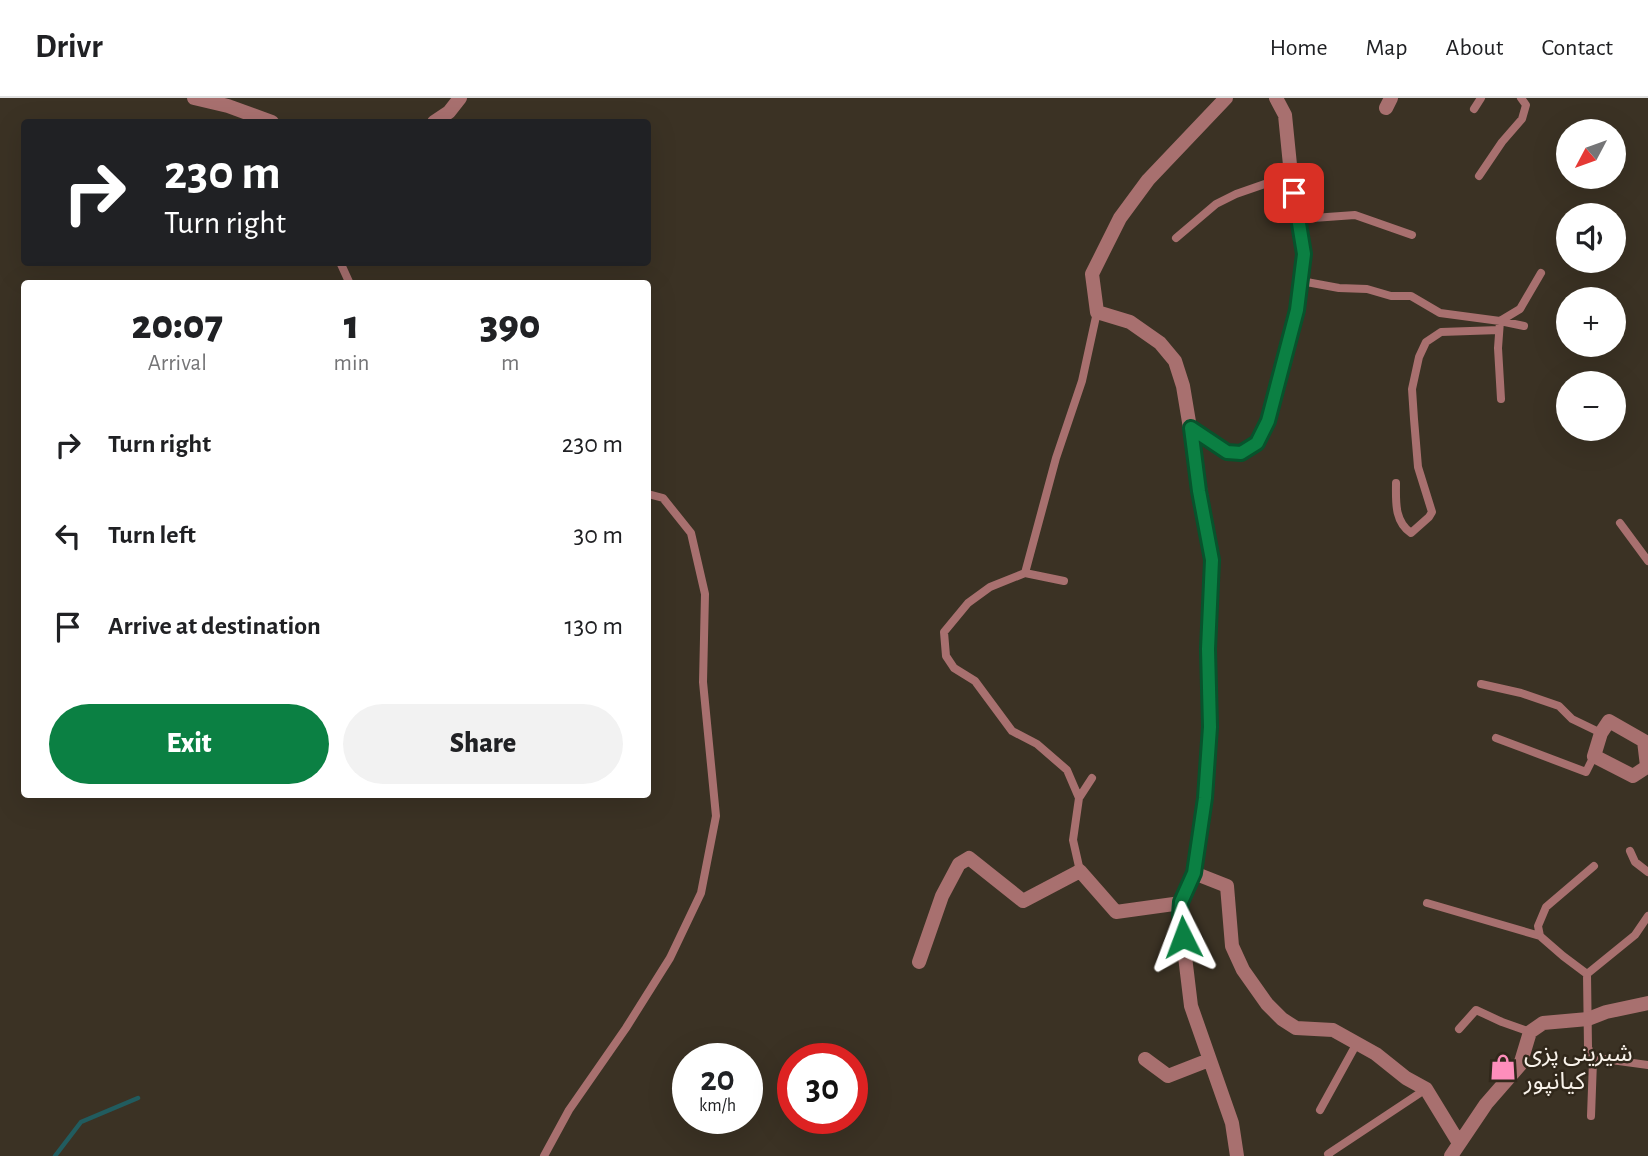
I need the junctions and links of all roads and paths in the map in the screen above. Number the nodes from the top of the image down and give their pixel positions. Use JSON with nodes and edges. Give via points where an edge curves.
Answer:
{"nodes":[{"id":1,"x":194,"y":98,"type":"edge"},
{"id":2,"x":460,"y":98,"type":"edge"},
{"id":3,"x":1226,"y":98,"type":"edge"},
{"id":4,"x":1276,"y":98,"type":"edge"},
{"id":5,"x":1481,"y":98,"type":"edge"},
{"id":6,"x":1521,"y":98,"type":"edge"},
{"id":7,"x":1474,"y":109,"type":"dead end"},
{"id":8,"x":264,"y":119,"type":"edge"},
{"id":9,"x":439,"y":119,"type":"edge"},
{"id":10,"x":1292,"y":176,"type":"junction"},
{"id":11,"x":1479,"y":176,"type":"dead end"},
{"id":12,"x":1299,"y":219,"type":"junction"},
{"id":13,"x":1412,"y":234,"type":"dead end"},
{"id":14,"x":1176,"y":238,"type":"dead end"},
{"id":15,"x":1541,"y":273,"type":"dead end"},
{"id":16,"x":1301,"y":281,"type":"junction"},
{"id":17,"x":1097,"y":312,"type":"junction"},
{"id":18,"x":1500,"y":326,"type":"junction"},
{"id":19,"x":1524,"y":326,"type":"dead end"},
{"id":20,"x":1501,"y":399,"type":"dead end"},
{"id":21,"x":1191,"y":428,"type":"junction"},
{"id":22,"x":1396,"y":482,"type":"dead end"},
{"id":23,"x":651,"y":495,"type":"edge"},
{"id":24,"x":1620,"y":523,"type":"dead end"},
{"id":25,"x":1648,"y":561,"type":"edge"},
{"id":26,"x":1025,"y":573,"type":"junction"},
{"id":27,"x":1064,"y":580,"type":"dead end"},
{"id":28,"x":1481,"y":684,"type":"dead end"},
{"id":29,"x":1601,"y":733,"type":"junction"},
{"id":30,"x":1496,"y":738,"type":"dead end"},
{"id":31,"x":1594,"y":756,"type":"junction"},
{"id":32,"x":1648,"y":766,"type":"edge"},
{"id":33,"x":1092,"y":778,"type":"dead end"},
{"id":34,"x":1079,"y":797,"type":"junction"},
{"id":35,"x":1630,"y":851,"type":"dead end"},
{"id":36,"x":1594,"y":866,"type":"dead end"},
{"id":37,"x":1080,"y":871,"type":"junction"},
{"id":38,"x":1648,"y":872,"type":"edge"},
{"id":39,"x":1194,"y":873,"type":"junction"},
{"id":40,"x":1181,"y":902,"type":"junction"},
{"id":41,"x":1427,"y":902,"type":"dead end"},
{"id":42,"x":1648,"y":916,"type":"edge"},
{"id":43,"x":1541,"y":936,"type":"junction"},
{"id":44,"x":919,"y":962,"type":"dead end"},
{"id":45,"x":1587,"y":974,"type":"junction"},
{"id":46,"x":1648,"y":1003,"type":"edge"},
{"id":47,"x":1588,"y":1019,"type":"junction"},
{"id":48,"x":1459,"y":1030,"type":"dead end"},
{"id":49,"x":1530,"y":1032,"type":"junction"},
{"id":50,"x":1357,"y":1043,"type":"junction"},
{"id":51,"x":1146,"y":1059,"type":"dead end"},
{"id":52,"x":1209,"y":1060,"type":"junction"},
{"id":53,"x":1593,"y":1061,"type":"junction"},
{"id":54,"x":1648,"y":1065,"type":"edge"},
{"id":55,"x":1426,"y":1089,"type":"junction"},
{"id":56,"x":1320,"y":1110,"type":"dead end"},
{"id":57,"x":1591,"y":1116,"type":"dead end"},
{"id":58,"x":1459,"y":1143,"type":"junction"},
{"id":59,"x":544,"y":1156,"type":"edge"},
{"id":60,"x":1237,"y":1156,"type":"edge"},
{"id":61,"x":1329,"y":1156,"type":"edge"},
{"id":62,"x":1451,"y":1156,"type":"edge"}],
"edges":[{"from":1,"to":8,"type":"street"},
{"from":2,"to":9,"type":"street"},
{"from":3,"to":17,"type":"street","via":[[1148,180],[1119,218],[1092,274]]},
{"from":4,"to":10,"type":"street","via":[[1285,115]]},
{"from":5,"to":7,"type":"lane"},
{"from":6,"to":11,"type":"lane","via":[[1526,105],[1522,119]]},
{"from":10,"to":12,"type":"street"},
{"from":10,"to":14,"type":"lane","via":[[1216,204]]},
{"from":12,"to":13,"type":"lane","via":[[1355,215]]},
{"from":12,"to":16,"type":"street","via":[[1304,254]]},
{"from":15,"to":18,"type":"lane","via":[[1520,309]]},
{"from":16,"to":18,"type":"lane","via":[[1410,296],[1440,313]]},
{"from":16,"to":21,"type":"street","via":[[1268,421],[1257,443],[1241,453],[1227,452]]},
{"from":17,"to":21,"type":"street","via":[[1130,322],[1175,361]]},
{"from":17,"to":26,"type":"lane","via":[[1082,381]]},
{"from":18,"to":19,"type":"lane"},
{"from":18,"to":20,"type":"lane"},
{"from":18,"to":22,"type":"lane","via":[[1441,332],[1426,342],[1419,357],[1412,389],[1418,467],[1432,512],[1411,533],[1396,512]]},
{"from":21,"to":39,"type":"street","via":[[1212,560],[1209,739]]},
{"from":23,"to":59,"type":"lane","via":[[663,498],[691,533],[705,594],[704,682],[716,816],[701,893],[670,958],[569,1110]]},
{"from":24,"to":25,"type":"lane"},
{"from":26,"to":27,"type":"lane"},
{"from":26,"to":34,"type":"lane","via":[[990,587],[968,603],[944,632],[946,656],[954,668],[975,681],[1012,731],[1037,744],[1067,770]]},
{"from":28,"to":29,"type":"lane","via":[[1559,706],[1572,719]]},
{"from":29,"to":31,"type":"street"},
{"from":29,"to":32,"type":"street","via":[[1609,721],[1644,741]]},
{"from":30,"to":31,"type":"lane","via":[[1586,772]]},
{"from":31,"to":32,"type":"street","via":[[1633,776]]},
{"from":33,"to":34,"type":"lane"},
{"from":34,"to":37,"type":"lane","via":[[1073,840]]},
{"from":35,"to":38,"type":"lane"},
{"from":36,"to":43,"type":"lane","via":[[1546,907],[1538,926]]},
{"from":37,"to":40,"type":"street","via":[[1116,912]]},
{"from":37,"to":44,"type":"street","via":[[1023,901],[969,858],[959,864],[942,896]]},
{"from":39,"to":40,"type":"street"},
{"from":39,"to":50,"type":"street","via":[[1227,886],[1232,946],[1243,970],[1282,1019],[1296,1028],[1333,1030]]},
{"from":40,"to":52,"type":"street","via":[[1191,1006]]},
{"from":41,"to":43,"type":"lane"},
{"from":42,"to":45,"type":"lane","via":[[1635,935]]},
{"from":43,"to":45,"type":"lane"},
{"from":45,"to":47,"type":"lane"},
{"from":46,"to":47,"type":"street"},
{"from":47,"to":49,"type":"street","via":[[1543,1023]]},
{"from":47,"to":53,"type":"lane"},
{"from":48,"to":49,"type":"lane","via":[[1476,1010]]},
{"from":49,"to":58,"type":"street","via":[[1520,1065]]},
{"from":50,"to":55,"type":"street"},
{"from":50,"to":56,"type":"lane"},
{"from":51,"to":52,"type":"street","via":[[1168,1076]]},
{"from":52,"to":60,"type":"street","via":[[1232,1122]]},
{"from":53,"to":54,"type":"lane"},
{"from":53,"to":57,"type":"lane"},
{"from":55,"to":58,"type":"street"},
{"from":55,"to":61,"type":"lane"},
{"from":58,"to":62,"type":"street"}]}
